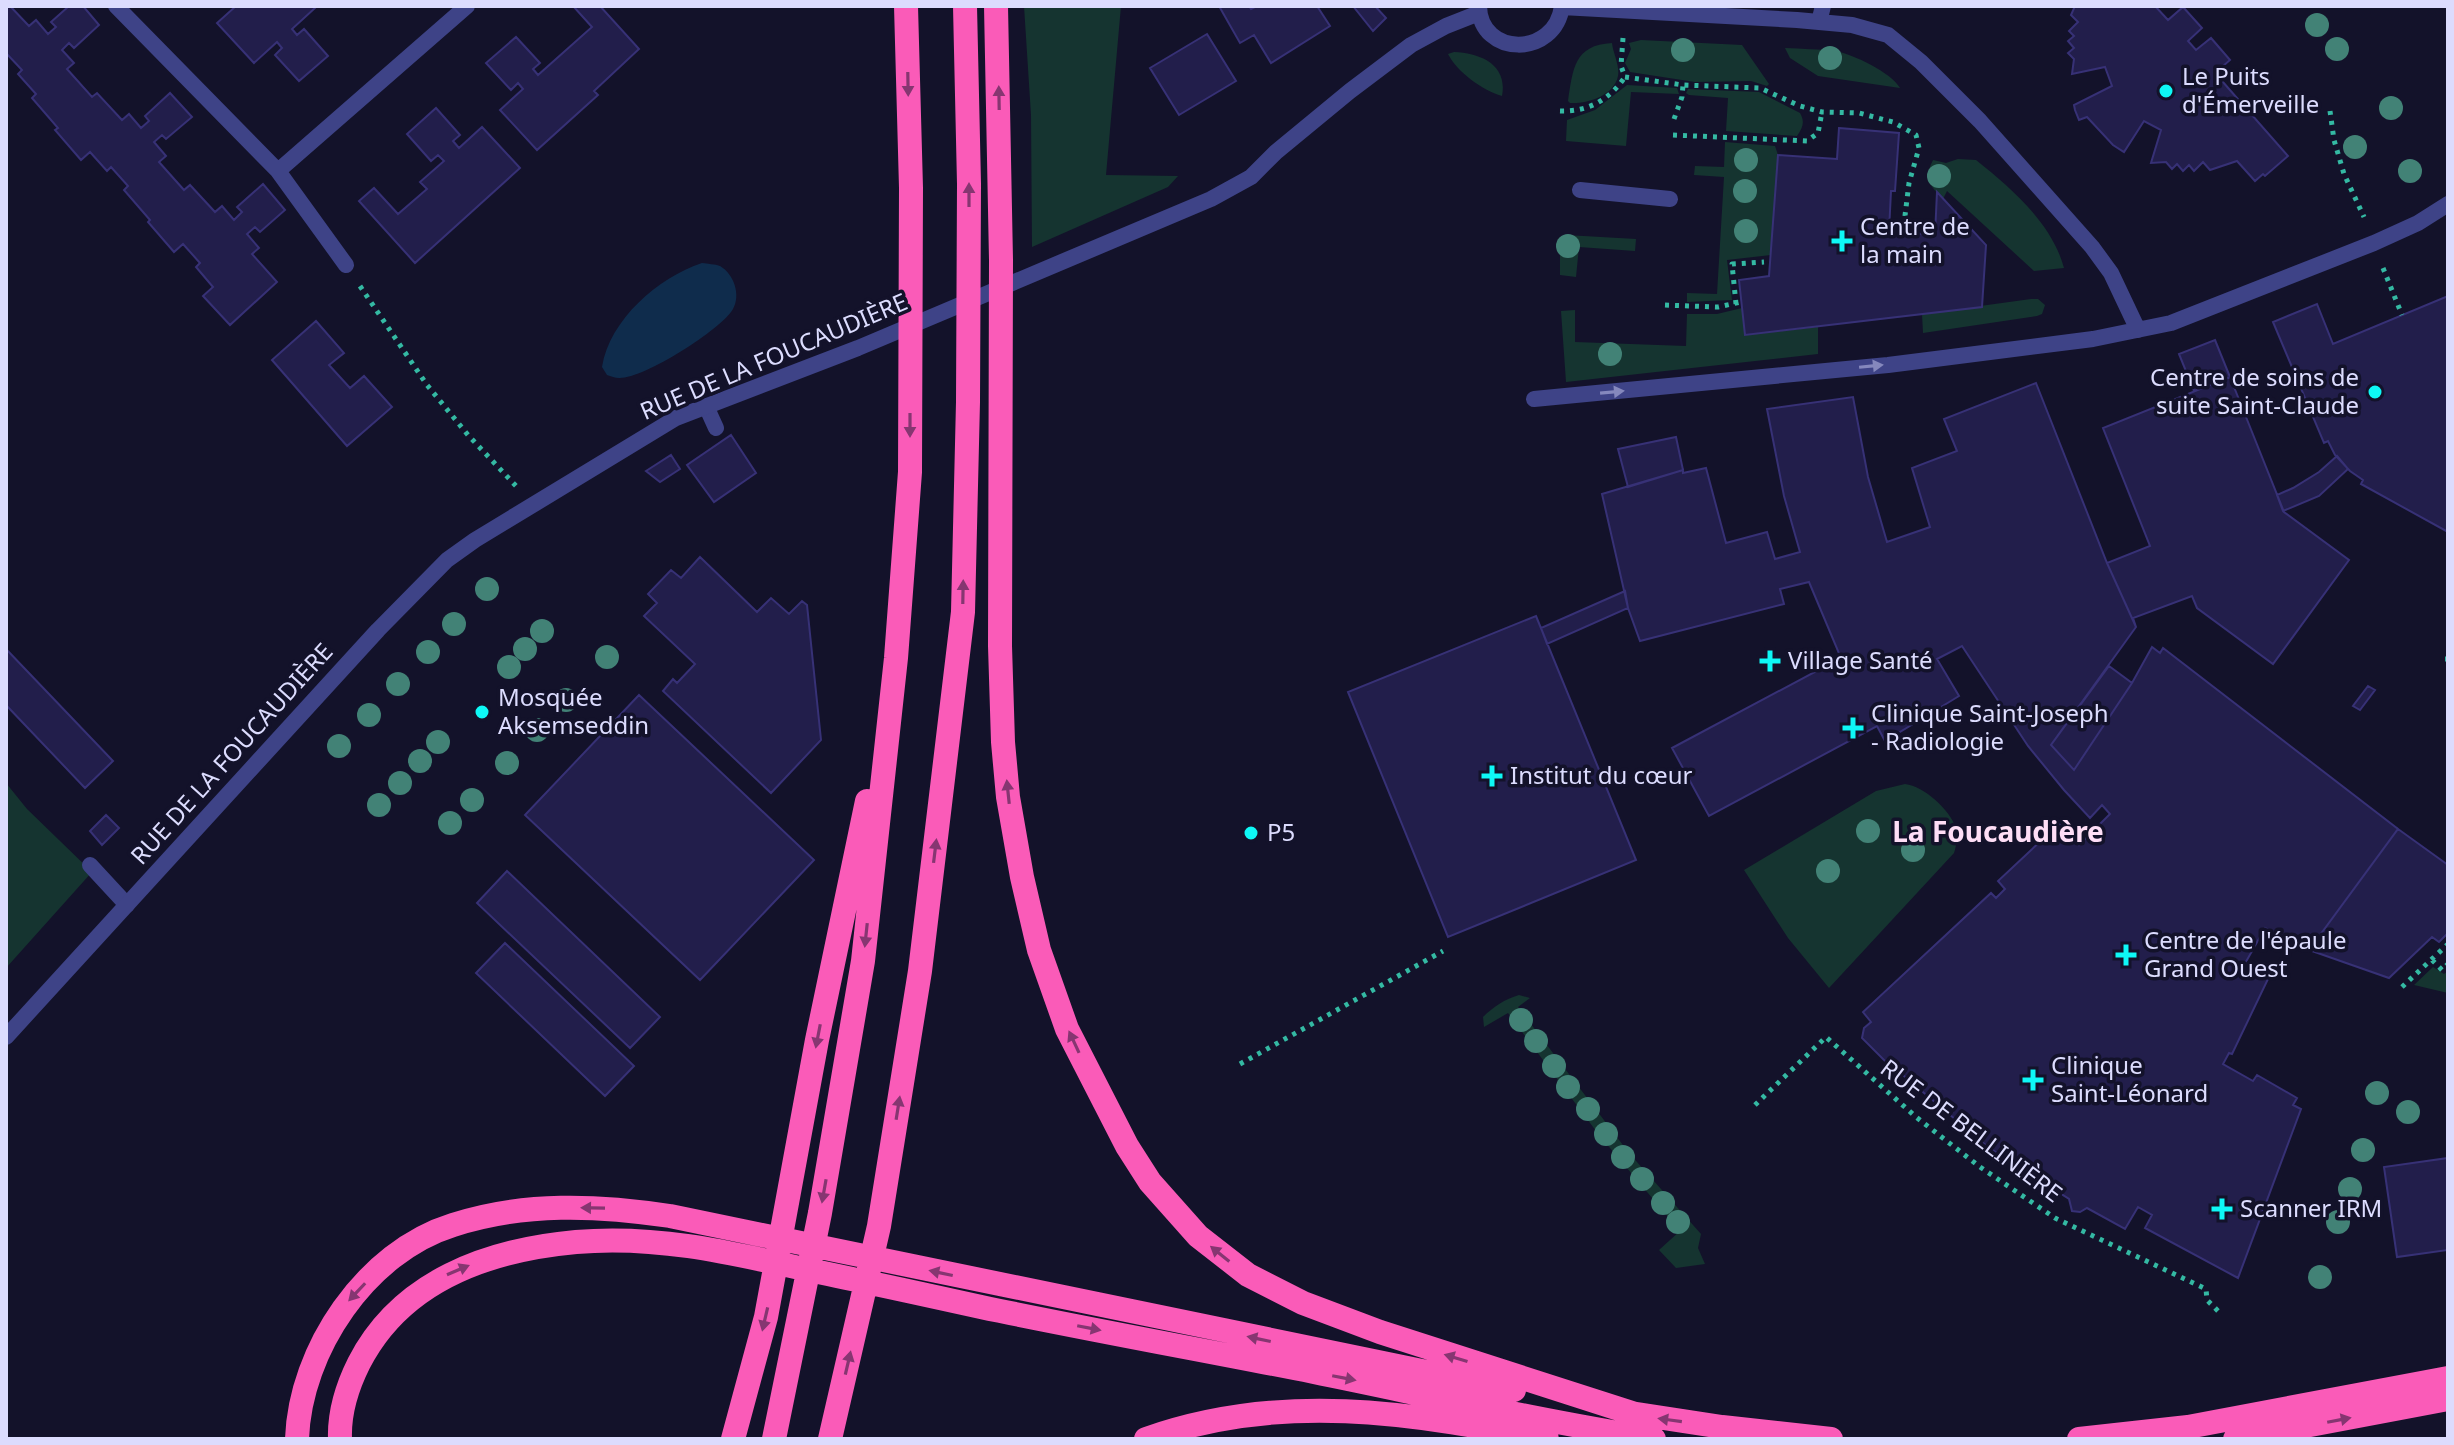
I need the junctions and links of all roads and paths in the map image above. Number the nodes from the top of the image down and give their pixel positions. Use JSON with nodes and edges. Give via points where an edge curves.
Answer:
{"nodes":[{"id":1,"x":116,"y":6,"type":"edge"},
{"id":2,"x":467,"y":6,"type":"edge"},
{"id":3,"x":906,"y":6,"type":"edge"},
{"id":4,"x":965,"y":6,"type":"edge"},
{"id":5,"x":996,"y":6,"type":"edge"},
{"id":6,"x":1562,"y":6,"type":"edge"},
{"id":7,"x":1479,"y":9,"type":"edge"},
{"id":8,"x":1821,"y":14,"type":"edge"},
{"id":9,"x":1623,"y":35,"type":"dead end"},
{"id":10,"x":1625,"y":77,"type":"junction"},
{"id":11,"x":1683,"y":85,"type":"junction"},
{"id":12,"x":1560,"y":111,"type":"dead end"},
{"id":13,"x":2330,"y":111,"type":"dead end"},
{"id":14,"x":1822,"y":112,"type":"junction"},
{"id":15,"x":1674,"y":119,"type":"dead end"},
{"id":16,"x":1673,"y":135,"type":"dead end"},
{"id":17,"x":278,"y":171,"type":"junction"},
{"id":18,"x":1580,"y":190,"type":"dead end"},
{"id":19,"x":1670,"y":199,"type":"dead end"},
{"id":20,"x":2448,"y":204,"type":"edge"},
{"id":21,"x":1903,"y":232,"type":"dead end"},
{"id":22,"x":2374,"y":243,"type":"junction"},
{"id":23,"x":1764,"y":262,"type":"dead end"},
{"id":24,"x":346,"y":265,"type":"joint"},
{"id":25,"x":1665,"y":305,"type":"dead end"},
{"id":26,"x":2402,"y":315,"type":"dead end"},
{"id":27,"x":2138,"y":330,"type":"junction"},
{"id":28,"x":1534,"y":399,"type":"dead end"},
{"id":29,"x":706,"y":406,"type":"junction"},
{"id":30,"x":716,"y":428,"type":"dead end"},
{"id":31,"x":518,"y":488,"type":"dead end"},
{"id":32,"x":896,"y":658,"type":"junction"},
{"id":33,"x":90,"y":865,"type":"dead end"},
{"id":34,"x":127,"y":905,"type":"junction"},
{"id":35,"x":2448,"y":944,"type":"edge"},
{"id":36,"x":1443,"y":951,"type":"dead end"},
{"id":37,"x":2432,"y":960,"type":"junction"},
{"id":38,"x":2448,"y":964,"type":"edge"},
{"id":39,"x":2402,"y":987,"type":"dead end"},
{"id":40,"x":6,"y":1037,"type":"edge"},
{"id":41,"x":1240,"y":1064,"type":"dead end"},
{"id":42,"x":1755,"y":1105,"type":"dead end"},
{"id":43,"x":2221,"y":1314,"type":"dead end"},
{"id":44,"x":2448,"y":1378,"type":"edge"},
{"id":45,"x":2448,"y":1399,"type":"edge"},
{"id":46,"x":1638,"y":1415,"type":"junction"},
{"id":47,"x":2242,"y":1438,"type":"edge"},
{"id":48,"x":297,"y":1439,"type":"edge"},
{"id":49,"x":340,"y":1439,"type":"edge"},
{"id":50,"x":733,"y":1439,"type":"edge"},
{"id":51,"x":774,"y":1439,"type":"edge"},
{"id":52,"x":830,"y":1439,"type":"edge"},
{"id":53,"x":1146,"y":1439,"type":"edge"},
{"id":54,"x":1547,"y":1439,"type":"edge"},
{"id":55,"x":1654,"y":1439,"type":"edge"},
{"id":56,"x":1831,"y":1439,"type":"edge"},
{"id":57,"x":2079,"y":1439,"type":"edge"}],
"edges":[{"from":1,"to":17,"type":"street"},
{"from":2,"to":17,"type":"street"},
{"from":3,"to":32,"type":"highway","one_way":true,"via":[[910,472]]},
{"from":52,"to":4,"type":"highway","one_way":true,"via":[[879,1226],[920,971],[963,612],[969,322]]},
{"from":46,"to":5,"type":"highway","one_way":true,"via":[[1380,1332],[1248,1275],[1198,1236],[1150,1182],[1085,1065],[1052,989],[1025,892],[1008,797],[1000,646]]},
{"from":6,"to":7,"type":"street","name":"RUE DE LA FOUCAUDIÈRE","via":[[1549,34],[1524,45],[1495,37]]},
{"from":6,"to":8,"type":"street","name":"RUE DE LA FOUCAUDIÈRE"},
{"from":7,"to":29,"type":"street","name":"RUE DE LA FOUCAUDIÈRE","via":[[1411,45],[1251,177],[1211,199]]},
{"from":8,"to":27,"type":"street","name":"RUE DE LA FOUCAUDIÈRE","via":[[1888,35],[1921,62],[2092,247],[2111,273]]},
{"from":9,"to":10,"type":"path"},
{"from":10,"to":11,"type":"path"},
{"from":10,"to":12,"type":"path","via":[[1593,106]]},
{"from":11,"to":14,"type":"path","via":[[1760,88]]},
{"from":11,"to":15,"type":"path"},
{"from":13,"to":22,"type":"path","via":[[2344,174]]},
{"from":14,"to":16,"type":"path","via":[[1818,133],[1807,141]]},
{"from":14,"to":21,"type":"path","via":[[1859,113],[1916,135],[1919,148]]},
{"from":17,"to":24,"type":"street"},
{"from":18,"to":19,"type":"street"},
{"from":20,"to":22,"type":"street"},
{"from":22,"to":26,"type":"path"},
{"from":22,"to":27,"type":"street","via":[[2202,313]]},
{"from":23,"to":25,"type":"path","via":[[1732,264],[1739,303]]},
{"from":24,"to":31,"type":"path","via":[[427,385]]},
{"from":28,"to":27,"type":"street","one_way":true,"via":[[1888,365]]},
{"from":29,"to":30,"type":"street"},
{"from":29,"to":34,"type":"street","name":"RUE DE LA FOUCAUDIÈRE","via":[[659,426],[447,560]]},
{"from":32,"to":50,"type":"highway","one_way":true,"via":[[766,1317]]},
{"from":32,"to":51,"type":"highway","one_way":true,"via":[[863,961]]},
{"from":33,"to":34,"type":"street"},
{"from":34,"to":40,"type":"street","name":"RUE DE LA FOUCAUDIÈRE"},
{"from":35,"to":37,"type":"path"},
{"from":36,"to":41,"type":"path"},
{"from":37,"to":38,"type":"path","via":[[2442,970]]},
{"from":37,"to":39,"type":"path"},
{"from":42,"to":43,"type":"path","name":"RUE DE BELLINIÈRE","via":[[1826,1037],[1980,1167],[2055,1218],[2206,1289],[2207,1300]]},
{"from":44,"to":57,"type":"highway","via":[[2188,1427]]},
{"from":47,"to":45,"type":"highway","one_way":true},
{"from":46,"to":48,"type":"highway","one_way":true,"via":[[670,1216],[620,1208],[550,1207],[449,1226],[404,1251],[372,1277],[331,1326],[312,1366]]},
{"from":56,"to":46,"type":"highway","one_way":true},
{"from":49,"to":55,"type":"highway","one_way":true,"via":[[347,1393],[366,1350],[398,1309],[441,1278],[485,1259],[608,1240],[729,1252]]},
{"from":53,"to":54,"type":"highway","via":[[1235,1415],[1326,1410],[1419,1417]]}]}
